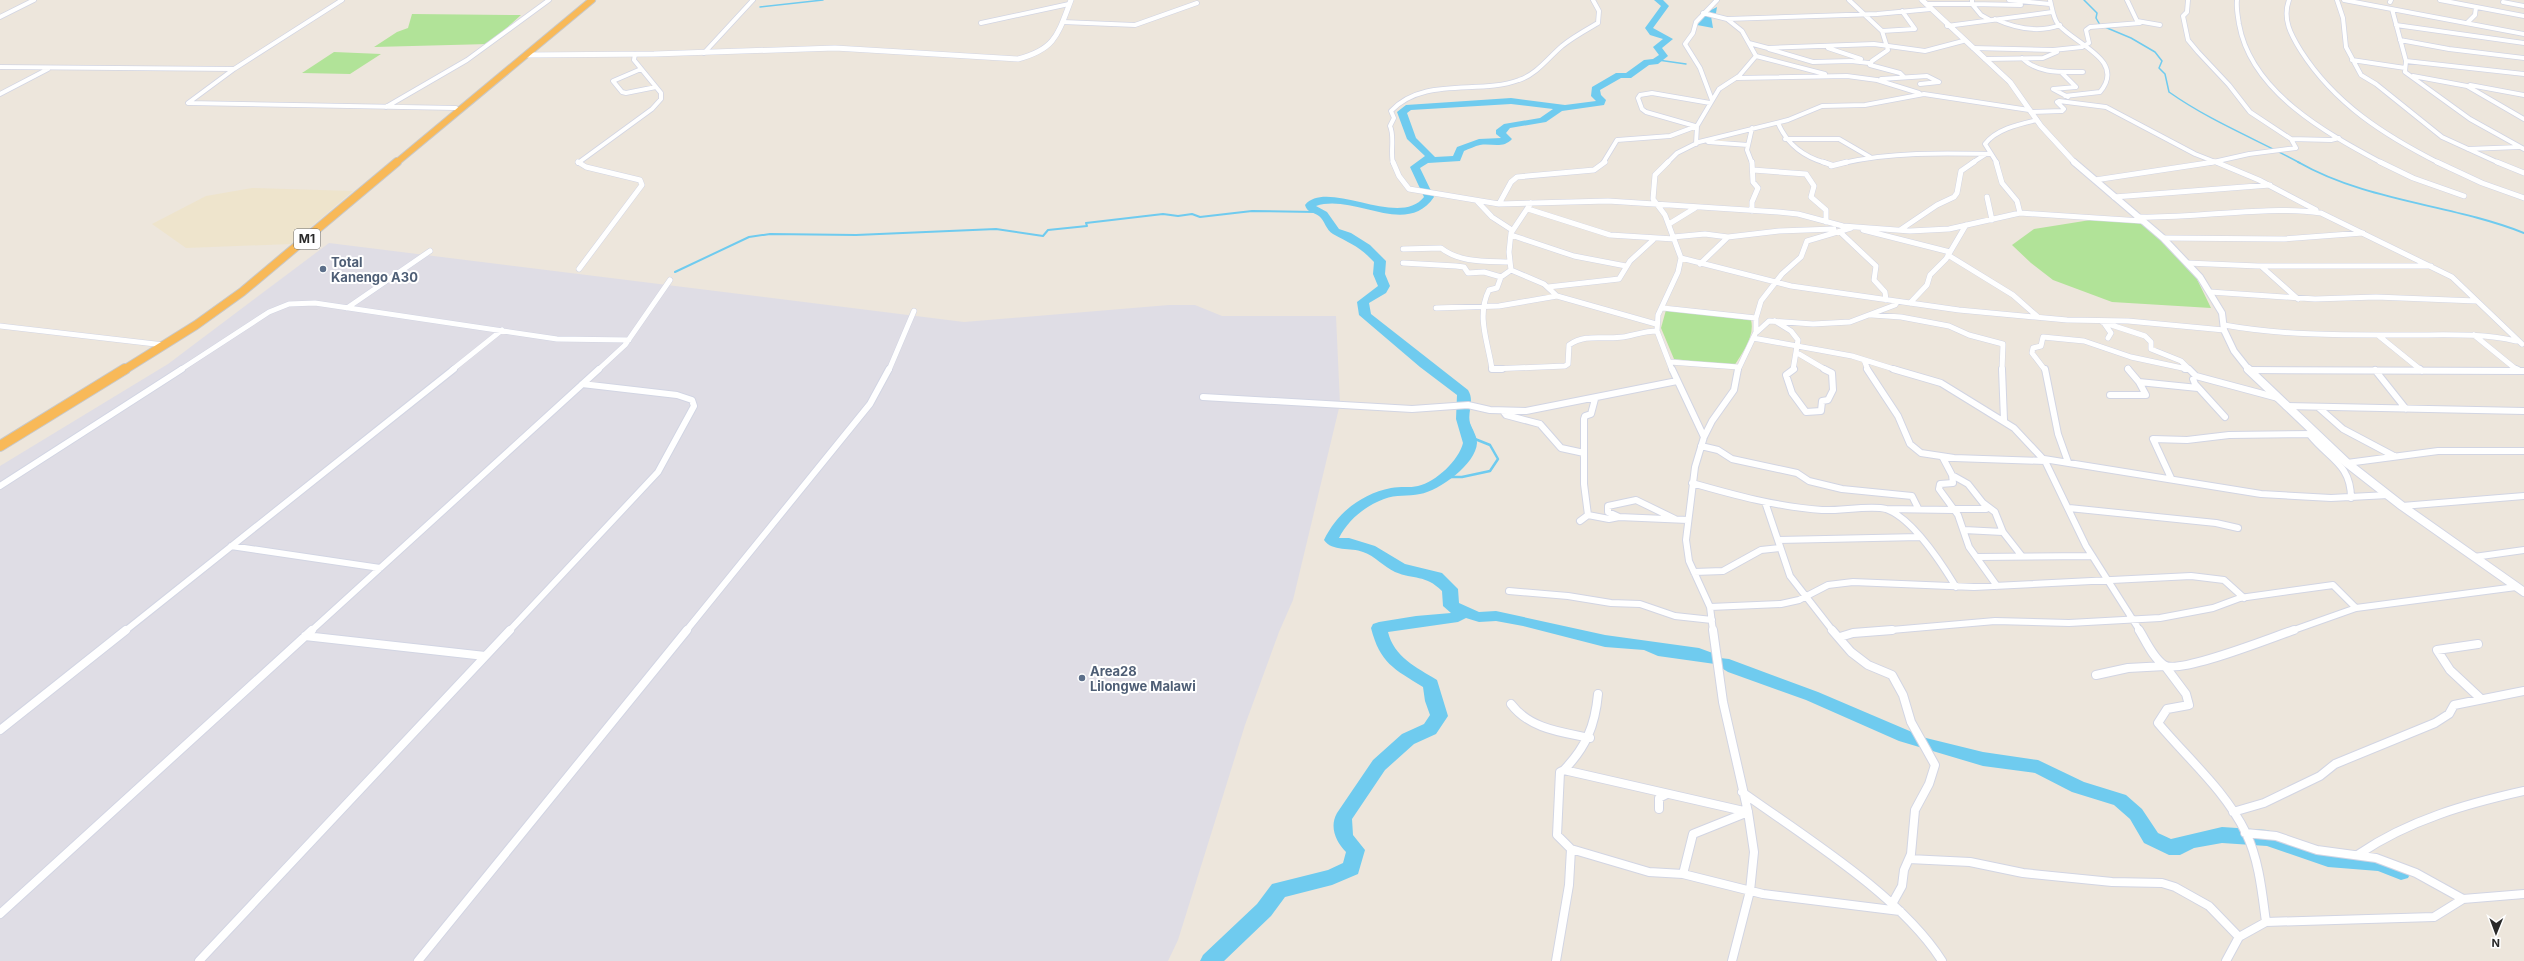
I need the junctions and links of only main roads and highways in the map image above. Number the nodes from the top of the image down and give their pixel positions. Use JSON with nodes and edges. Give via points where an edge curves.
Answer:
{"nodes":[{"id":1,"x":587,"y":0,"type":"edge"},
{"id":2,"x":592,"y":0,"type":"edge"},
{"id":3,"x":0,"y":440,"type":"edge"},
{"id":4,"x":0,"y":446,"type":"edge"}],
"edges":[{"from":1,"to":3,"type":"highway","number":"M1","via":[[204,314]]},
{"from":2,"to":4,"type":"highway","number":"M1","via":[[218,310]]}]}
